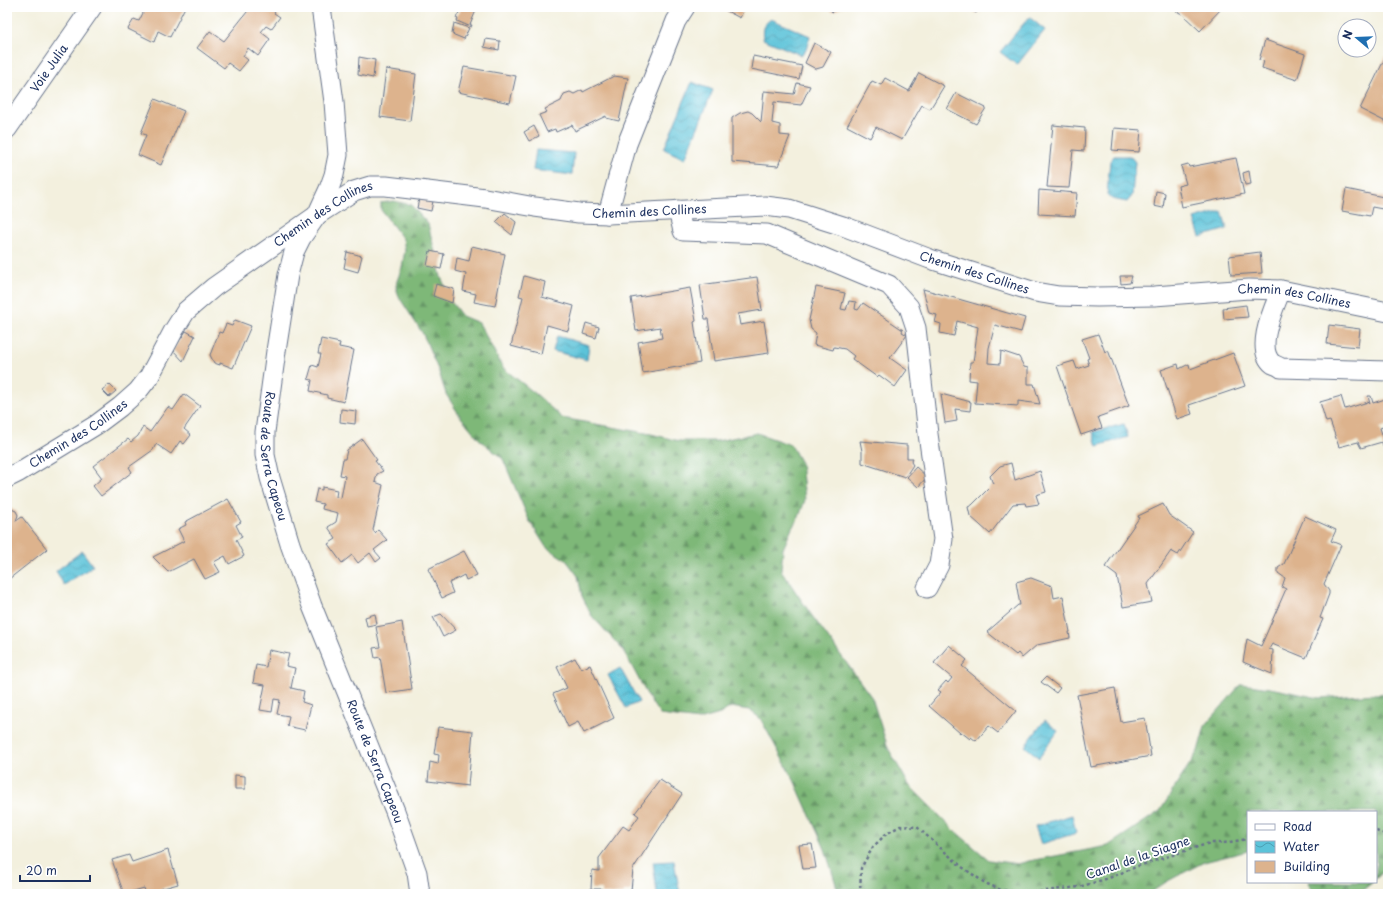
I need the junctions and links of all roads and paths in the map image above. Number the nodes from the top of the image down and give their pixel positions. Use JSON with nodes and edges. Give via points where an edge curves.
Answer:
{"nodes":[{"id":1,"x":92,"y":7,"type":"edge"},
{"id":2,"x":321,"y":7,"type":"edge"},
{"id":3,"x":685,"y":7,"type":"edge"},
{"id":4,"x":7,"y":128,"type":"edge"},
{"id":5,"x":678,"y":210,"type":"junction"},
{"id":6,"x":608,"y":214,"type":"junction"},
{"id":7,"x":317,"y":215,"type":"junction"},
{"id":8,"x":1281,"y":290,"type":"junction"},
{"id":9,"x":1388,"y":312,"type":"edge"},
{"id":10,"x":1388,"y":372,"type":"edge"},
{"id":11,"x":7,"y":478,"type":"edge"},
{"id":12,"x":927,"y":588,"type":"dead end"},
{"id":13,"x":1377,"y":831,"type":"edge"},
{"id":14,"x":1388,"y":835,"type":"edge"},
{"id":15,"x":1247,"y":839,"type":"edge"},
{"id":16,"x":420,"y":894,"type":"edge"},
{"id":17,"x":860,"y":894,"type":"edge"}],
"edges":[{"from":1,"to":4,"type":"street","name":"Voie Julia"},
{"from":2,"to":7,"type":"street","name":"Route de Serra Capeou","via":[[334,102],[338,155],[331,182]]},
{"from":3,"to":6,"type":"street","via":[[676,21],[627,144]]},
{"from":5,"to":6,"type":"street","name":"Chemin des Collines"},
{"from":5,"to":8,"type":"street","name":"Chemin des Collines","via":[[765,206],[789,209],[998,281],[1059,296],[1154,296],[1249,289]]},
{"from":5,"to":12,"type":"street","via":[[683,231],[767,234],[889,285],[909,307],[916,328],[943,539],[938,565]]},
{"from":6,"to":7,"type":"street","name":"Chemin des Collines","via":[[579,213],[485,198],[370,186],[354,191]]},
{"from":7,"to":11,"type":"street","name":"Chemin des Collines","via":[[214,287],[186,311],[149,377],[120,407],[96,425]]},
{"from":7,"to":16,"type":"street","name":"Route de Serra Capeou","via":[[294,252],[288,275],[265,432],[265,455],[290,544],[312,606],[395,811],[417,873]]},
{"from":8,"to":9,"type":"street","name":"Chemin des Collines"},
{"from":8,"to":10,"type":"street","via":[[1264,341],[1266,354],[1272,363],[1281,368]]},
{"from":13,"to":14,"type":"path"},
{"from":15,"to":17,"type":"path","name":"Canal de la Siagne","via":[[1210,843],[1079,887],[1028,893],[1001,890],[985,883],[962,867],[917,827],[900,826],[886,834],[873,847],[861,868]]}]}
